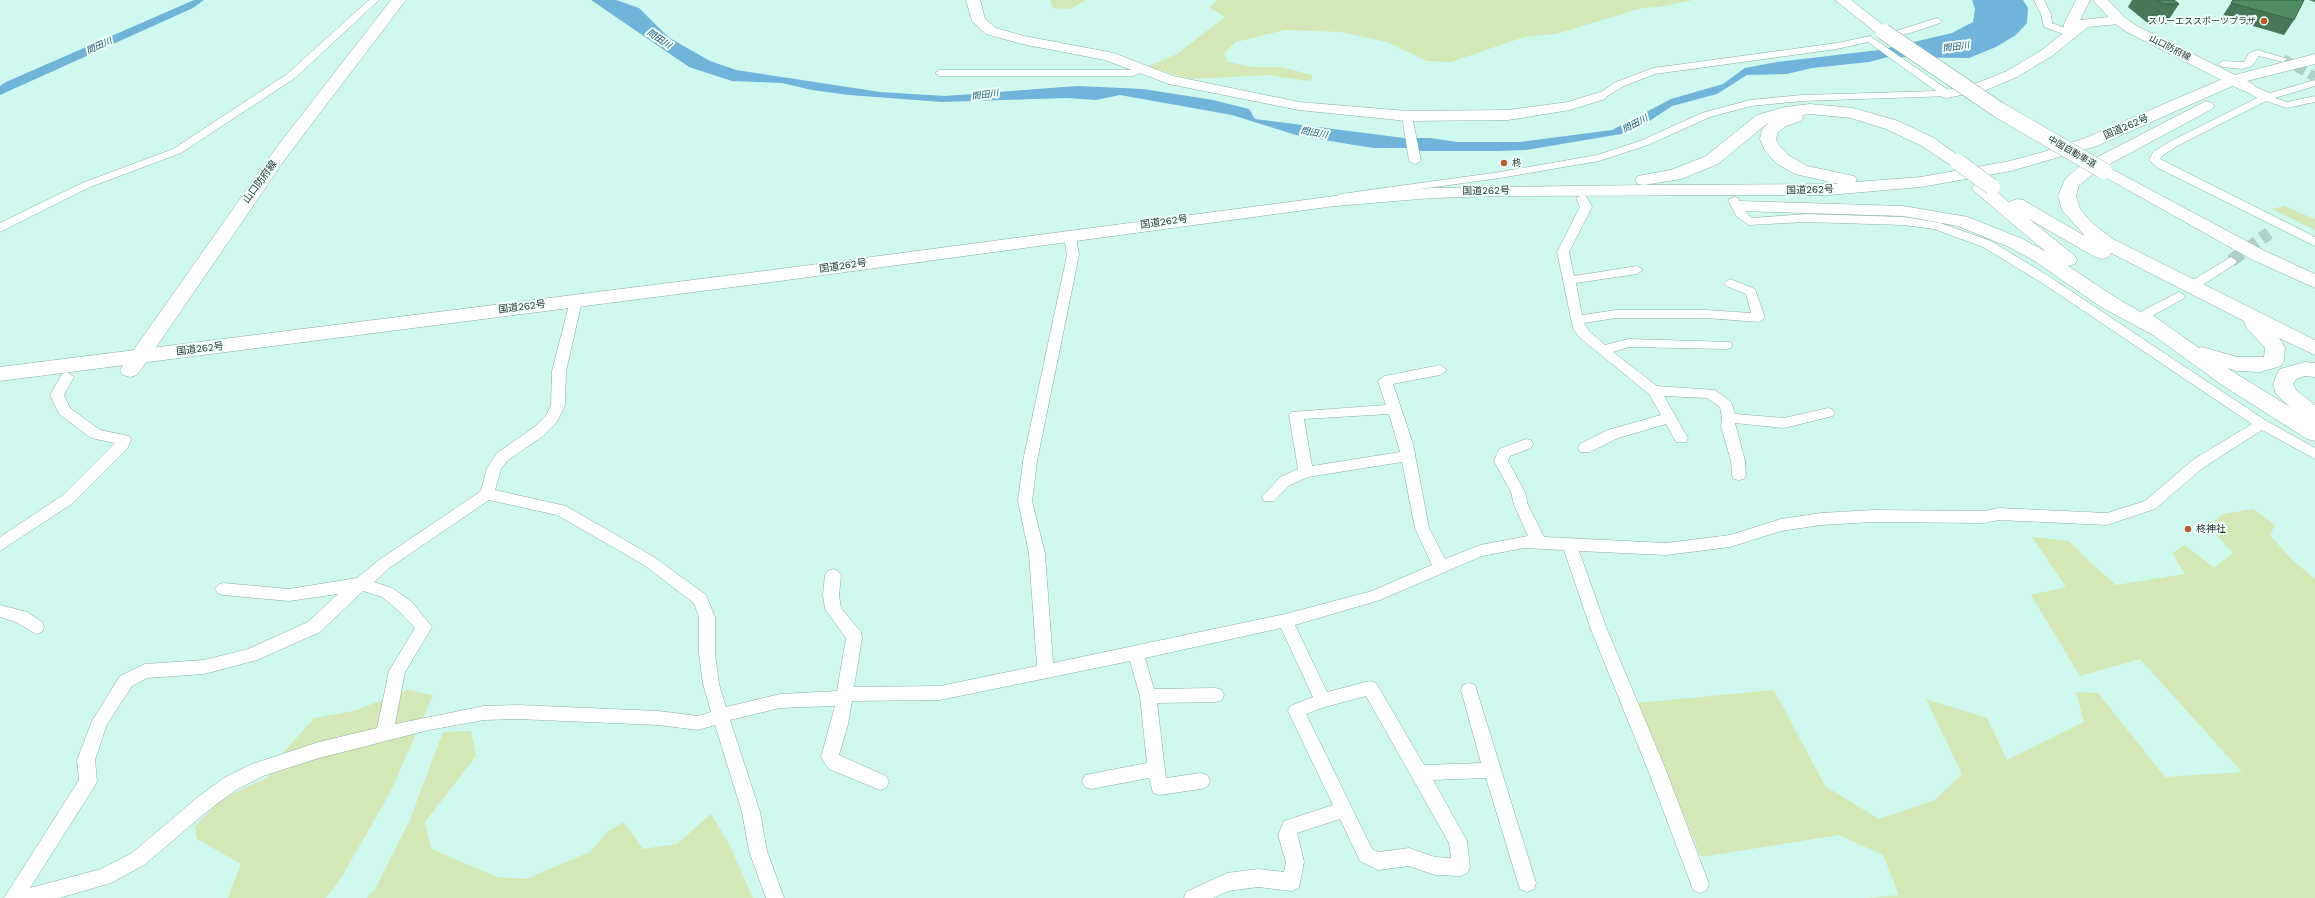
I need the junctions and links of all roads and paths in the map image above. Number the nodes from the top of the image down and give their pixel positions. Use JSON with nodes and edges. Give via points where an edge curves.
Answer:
{"nodes":[{"id":1,"x":374,"y":0,"type":"edge"},
{"id":2,"x":399,"y":0,"type":"edge"},
{"id":3,"x":973,"y":0,"type":"edge"},
{"id":4,"x":1842,"y":0,"type":"edge"},
{"id":5,"x":1857,"y":0,"type":"edge"},
{"id":6,"x":2039,"y":0,"type":"edge"},
{"id":7,"x":2083,"y":0,"type":"edge"},
{"id":8,"x":2105,"y":2,"type":"edge"},
{"id":9,"x":2119,"y":20,"type":"junction"},
{"id":10,"x":1937,"y":21,"type":"dead end"},
{"id":11,"x":2069,"y":33,"type":"junction"},
{"id":12,"x":1882,"y":36,"type":"junction"},
{"id":13,"x":2283,"y":59,"type":"tunnel mouth"},
{"id":14,"x":2315,"y":59,"type":"edge"},
{"id":15,"x":2223,"y":64,"type":"dead end"},
{"id":16,"x":1140,"y":70,"type":"junction"},
{"id":17,"x":2315,"y":70,"type":"edge"},
{"id":18,"x":940,"y":73,"type":"dead end"},
{"id":19,"x":2315,"y":82,"type":"edge"},
{"id":20,"x":2240,"y":83,"type":"junction"},
{"id":21,"x":1947,"y":94,"type":"junction"},
{"id":22,"x":1600,"y":96,"type":"joint"},
{"id":23,"x":2262,"y":96,"type":"junction"},
{"id":24,"x":2315,"y":99,"type":"edge"},
{"id":25,"x":2217,"y":100,"type":"junction"},
{"id":26,"x":1407,"y":117,"type":"junction"},
{"id":27,"x":1415,"y":159,"type":"dead end"},
{"id":28,"x":1953,"y":163,"type":"junction"},
{"id":29,"x":2110,"y":168,"type":"junction"},
{"id":30,"x":1936,"y":179,"type":"junction"},
{"id":31,"x":1986,"y":188,"type":"junction"},
{"id":32,"x":1447,"y":192,"type":"junction"},
{"id":33,"x":1582,"y":198,"type":"junction"},
{"id":34,"x":1736,"y":203,"type":"junction"},
{"id":35,"x":1229,"y":213,"type":"junction"},
{"id":36,"x":2280,"y":224,"type":"junction"},
{"id":37,"x":0,"y":228,"type":"edge"},
{"id":38,"x":2269,"y":233,"type":"tunnel mouth"},
{"id":39,"x":1070,"y":241,"type":"junction"},
{"id":40,"x":2315,"y":242,"type":"edge"},
{"id":41,"x":2231,"y":261,"type":"tunnel mouth"},
{"id":42,"x":2315,"y":268,"type":"edge"},
{"id":43,"x":1637,"y":270,"type":"dead end"},
{"id":44,"x":1570,"y":280,"type":"junction"},
{"id":45,"x":1730,"y":282,"type":"dead end"},
{"id":46,"x":2315,"y":282,"type":"edge"},
{"id":47,"x":2197,"y":283,"type":"dead end"},
{"id":48,"x":2178,"y":296,"type":"dead end"},
{"id":49,"x":575,"y":306,"type":"junction"},
{"id":50,"x":2236,"y":309,"type":"junction"},
{"id":51,"x":1577,"y":320,"type":"junction"},
{"id":52,"x":2151,"y":321,"type":"junction"},
{"id":53,"x":2173,"y":341,"type":"junction"},
{"id":54,"x":1726,"y":345,"type":"dead end"},
{"id":55,"x":2315,"y":348,"type":"edge"},
{"id":56,"x":1603,"y":350,"type":"junction"},
{"id":57,"x":133,"y":363,"type":"junction"},
{"id":58,"x":1440,"y":370,"type":"dead end"},
{"id":59,"x":2315,"y":370,"type":"edge"},
{"id":60,"x":0,"y":374,"type":"edge"},
{"id":61,"x":67,"y":377,"type":"junction"},
{"id":62,"x":0,"y":385,"type":"edge"},
{"id":63,"x":1654,"y":391,"type":"junction"},
{"id":64,"x":1395,"y":409,"type":"junction"},
{"id":65,"x":1828,"y":413,"type":"dead end"},
{"id":66,"x":2315,"y":416,"type":"edge"},
{"id":67,"x":1669,"y":418,"type":"junction"},
{"id":68,"x":1729,"y":418,"type":"junction"},
{"id":69,"x":2260,"y":423,"type":"junction"},
{"id":70,"x":2315,"y":433,"type":"edge"},
{"id":71,"x":1681,"y":438,"type":"dead end"},
{"id":72,"x":1526,"y":444,"type":"dead end"},
{"id":73,"x":1585,"y":448,"type":"dead end"},
{"id":74,"x":2315,"y":454,"type":"edge"},
{"id":75,"x":1408,"y":456,"type":"junction"},
{"id":76,"x":1306,"y":472,"type":"junction"},
{"id":77,"x":1739,"y":475,"type":"dead end"},
{"id":78,"x":487,"y":494,"type":"junction"},
{"id":79,"x":1269,"y":497,"type":"dead end"},
{"id":80,"x":1539,"y":543,"type":"junction"},
{"id":81,"x":0,"y":545,"type":"edge"},
{"id":82,"x":1570,"y":545,"type":"junction"},
{"id":83,"x":1441,"y":567,"type":"junction"},
{"id":84,"x":833,"y":574,"type":"dead end"},
{"id":85,"x":360,"y":584,"type":"junction"},
{"id":86,"x":223,"y":589,"type":"dead end"},
{"id":87,"x":0,"y":611,"type":"edge"},
{"id":88,"x":1285,"y":620,"type":"junction"},
{"id":89,"x":36,"y":627,"type":"dead end"},
{"id":90,"x":1136,"y":653,"type":"junction"},
{"id":91,"x":1045,"y":671,"type":"junction"},
{"id":92,"x":1469,"y":690,"type":"dead end"},
{"id":93,"x":1216,"y":695,"type":"dead end"},
{"id":94,"x":844,"y":696,"type":"junction"},
{"id":95,"x":1148,"y":696,"type":"junction"},
{"id":96,"x":1324,"y":700,"type":"junction"},
{"id":97,"x":721,"y":717,"type":"junction"},
{"id":98,"x":384,"y":734,"type":"junction"},
{"id":99,"x":1156,"y":769,"type":"junction"},
{"id":100,"x":1492,"y":770,"type":"junction"},
{"id":101,"x":1419,"y":773,"type":"junction"},
{"id":102,"x":1091,"y":781,"type":"dead end"},
{"id":103,"x":1201,"y":781,"type":"dead end"},
{"id":104,"x":880,"y":782,"type":"dead end"},
{"id":105,"x":1343,"y":810,"type":"junction"},
{"id":106,"x":1527,"y":883,"type":"dead end"},
{"id":107,"x":1700,"y":884,"type":"dead end"},
{"id":108,"x":13,"y":898,"type":"edge"},
{"id":109,"x":26,"y":898,"type":"edge"},
{"id":110,"x":775,"y":898,"type":"edge"},
{"id":111,"x":1193,"y":898,"type":"edge"}],
"edges":[{"from":1,"to":37,"type":"street","via":[[291,76],[177,150],[86,185]]},
{"from":2,"to":57,"type":"main road","name":"山口防府線","via":[[282,152]]},
{"from":3,"to":16,"type":"street","via":[[978,21],[991,31],[1022,40],[1109,56]]},
{"from":4,"to":12,"type":"main road","name":"中国自動車道"},
{"from":5,"to":12,"type":"main road","name":"中国自動車道"},
{"from":6,"to":11,"type":"street","via":[[2046,14],[2047,25]]},
{"from":7,"to":11,"type":"street"},
{"from":8,"to":9,"type":"main road","name":"山口防府線"},
{"from":9,"to":11,"type":"street","via":[[2084,23]]},
{"from":9,"to":20,"type":"main road","name":"山口防府線"},
{"from":10,"to":12,"type":"street"},
{"from":11,"to":21,"type":"street","via":[[2047,53],[2012,74],[1981,87]]},
{"from":12,"to":21,"type":"street","via":[[1922,75]]},
{"from":12,"to":22,"type":"street","via":[[1838,46],[1653,71],[1620,84]]},
{"from":12,"to":29,"type":"main road","name":"中国自動車道","bridge":true,"via":[[1999,110]]},
{"from":13,"to":15,"type":"street","via":[[2258,53],[2253,55],[2248,64],[2242,66]]},
{"from":14,"to":20,"type":"main road","name":"国道262号"},
{"from":16,"to":18,"type":"street","via":[[1133,73]]},
{"from":16,"to":26,"type":"street","via":[[1169,80],[1263,100],[1337,111]]},
{"from":17,"to":20,"type":"main road","name":"国道262号"},
{"from":19,"to":23,"type":"street","via":[[2270,96]]},
{"from":20,"to":23,"type":"street"},
{"from":20,"to":25,"type":"main road","name":"国道262号"},
{"from":20,"to":30,"type":"main road","name":"国道262号","via":[[2063,151],[2011,166]]},
{"from":21,"to":35,"type":"street","via":[[1802,98],[1750,103],[1706,115],[1644,143],[1599,158],[1500,175]]},
{"from":22,"to":26,"type":"street","via":[[1570,106],[1521,114]]},
{"from":23,"to":24,"type":"street","via":[[2287,105]]},
{"from":23,"to":36,"type":"street","via":[[2263,99],[2252,106],[2173,144],[2157,154],[2154,160]]},
{"from":25,"to":34,"type":"main road","name":"国道262号","via":[[2108,147],[2007,177],[1937,189],[1866,197]]},
{"from":25,"to":50,"type":"main road","via":[[2086,170],[2071,183],[2067,196],[2071,210],[2085,226],[2106,243]]},
{"from":26,"to":27,"type":"street"},
{"from":28,"to":30,"type":"main road","via":[[1897,133],[1853,118],[1798,116],[1780,122],[1770,130],[1768,139],[1771,147],[1782,159],[1808,172],[1848,180]]},
{"from":28,"to":31,"type":"main road"},
{"from":28,"to":32,"type":"main road","via":[[1928,142],[1886,122],[1853,113],[1810,109],[1763,118],[1712,160],[1675,175],[1647,180],[1507,186]]},
{"from":29,"to":42,"type":"main road","name":"中国自動車道"},
{"from":29,"to":46,"type":"main road","name":"中国自動車道","via":[[2258,255]]},
{"from":30,"to":32,"type":"main road","name":"国道262号","via":[[1877,187],[1822,190]]},
{"from":31,"to":50,"type":"main road","via":[[2130,268],[2174,288]]},
{"from":31,"to":52,"type":"main road"},
{"from":32,"to":35,"type":"main road","name":"国道262号"},
{"from":33,"to":34,"type":"main road","name":"国道262号"},
{"from":33,"to":39,"type":"main road","name":"国道262号","via":[[1454,201],[1355,207]]},
{"from":33,"to":44,"type":"street","via":[[1586,207],[1563,252]]},
{"from":34,"to":52,"type":"main road","via":[[1903,211],[1962,221],[2016,243],[2108,302]]},
{"from":34,"to":69,"type":"street","via":[[1743,217],[1749,221],[1873,218],[1936,226],[1987,244],[2126,328]]},
{"from":35,"to":39,"type":"main road","name":"国道262号"},
{"from":36,"to":38,"type":"street"},
{"from":36,"to":40,"type":"street"},
{"from":39,"to":49,"type":"main road","name":"国道262号"},
{"from":39,"to":91,"type":"street","via":[[1073,255],[1034,438],[1025,501],[1037,554]]},
{"from":41,"to":47,"type":"street"},
{"from":43,"to":44,"type":"street"},
{"from":44,"to":51,"type":"street"},
{"from":45,"to":51,"type":"street","via":[[1751,292],[1760,318],[1706,314],[1616,314]]},
{"from":48,"to":52,"type":"street"},
{"from":49,"to":57,"type":"main road","name":"国道262号"},
{"from":49,"to":78,"type":"street","via":[[564,344],[559,371],[558,405],[552,419],[502,457],[494,468]]},
{"from":50,"to":53,"type":"main road","via":[[2261,329],[2275,347],[2274,361],[2260,365],[2237,364],[2212,358]]},
{"from":50,"to":55,"type":"main road"},
{"from":51,"to":56,"type":"street","via":[[1584,334]]},
{"from":52,"to":53,"type":"main road"},
{"from":53,"to":70,"type":"main road","via":[[2229,380]]},
{"from":54,"to":56,"type":"street","via":[[1628,343]]},
{"from":56,"to":63,"type":"street"},
{"from":57,"to":60,"type":"main road","name":"国道262号"},
{"from":57,"to":61,"type":"main road","name":"国道262号"},
{"from":58,"to":64,"type":"street","via":[[1385,381]]},
{"from":59,"to":66,"type":"main road","via":[[2305,369],[2287,374],[2283,384],[2287,394]]},
{"from":61,"to":62,"type":"main road","name":"国道262号"},
{"from":61,"to":81,"type":"street","via":[[57,395],[64,411],[96,434],[124,440],[68,499]]},
{"from":63,"to":67,"type":"street"},
{"from":63,"to":68,"type":"street","via":[[1710,393],[1726,405]]},
{"from":64,"to":75,"type":"street"},
{"from":64,"to":76,"type":"street","via":[[1296,415]]},
{"from":65,"to":68,"type":"street","via":[[1784,423]]},
{"from":67,"to":71,"type":"street"},
{"from":67,"to":73,"type":"street","via":[[1613,434]]},
{"from":68,"to":77,"type":"street","via":[[1728,426],[1738,461]]},
{"from":69,"to":74,"type":"street"},
{"from":69,"to":82,"type":"street","via":[[2255,430],[2199,463],[2150,505],[2107,519],[1999,514],[1984,517],[1873,516],[1821,519],[1781,525],[1730,541],[1666,549]]},
{"from":72,"to":80,"type":"street","via":[[1504,453],[1501,461],[1518,492],[1521,505]]},
{"from":75,"to":76,"type":"street"},
{"from":75,"to":83,"type":"street","via":[[1422,528]]},
{"from":76,"to":79,"type":"street","via":[[1285,481]]},
{"from":78,"to":85,"type":"street","via":[[415,541]]},
{"from":78,"to":97,"type":"street","via":[[561,510],[648,561],[700,599],[707,617],[707,653],[711,684]]},
{"from":80,"to":82,"type":"street"},
{"from":80,"to":83,"type":"street","via":[[1524,542],[1480,551]]},
{"from":82,"to":107,"type":"street","via":[[1598,627],[1657,770]]},
{"from":83,"to":88,"type":"street","via":[[1392,591]]},
{"from":84,"to":94,"type":"street","via":[[831,595],[834,609],[840,620],[853,632],[854,638]]},
{"from":85,"to":86,"type":"street","via":[[289,595]]},
{"from":85,"to":98,"type":"street","via":[[387,592],[405,606],[424,627],[397,670]]},
{"from":85,"to":108,"type":"street","via":[[314,627],[251,655],[204,667],[145,671],[126,681],[100,721],[86,760],[88,781]]},
{"from":87,"to":89,"type":"street","via":[[21,617]]},
{"from":88,"to":90,"type":"street"},
{"from":88,"to":96,"type":"street"},
{"from":90,"to":91,"type":"street"},
{"from":90,"to":95,"type":"street"},
{"from":91,"to":94,"type":"street","via":[[940,693]]},
{"from":92,"to":100,"type":"street"},
{"from":93,"to":95,"type":"street"},
{"from":94,"to":97,"type":"street","via":[[780,701],[750,707]]},
{"from":94,"to":104,"type":"street","via":[[830,757],[835,763]]},
{"from":95,"to":99,"type":"street"},
{"from":96,"to":101,"type":"street","via":[[1370,688]]},
{"from":96,"to":105,"type":"street","via":[[1296,711]]},
{"from":97,"to":98,"type":"street","via":[[698,723],[658,718],[484,713]]},
{"from":97,"to":110,"type":"street","via":[[751,812],[758,851]]},
{"from":98,"to":109,"type":"street","via":[[319,750],[258,770],[230,784],[204,803],[138,859],[104,877]]},
{"from":99,"to":102,"type":"street"},
{"from":99,"to":103,"type":"street","via":[[1158,787]]},
{"from":100,"to":101,"type":"street"},
{"from":100,"to":106,"type":"street"},
{"from":101,"to":105,"type":"street","via":[[1458,841],[1461,867],[1435,866],[1409,857],[1378,861],[1366,855]]},
{"from":105,"to":111,"type":"street","via":[[1290,827],[1287,835],[1295,862],[1292,882],[1258,878],[1227,882]]}]}
